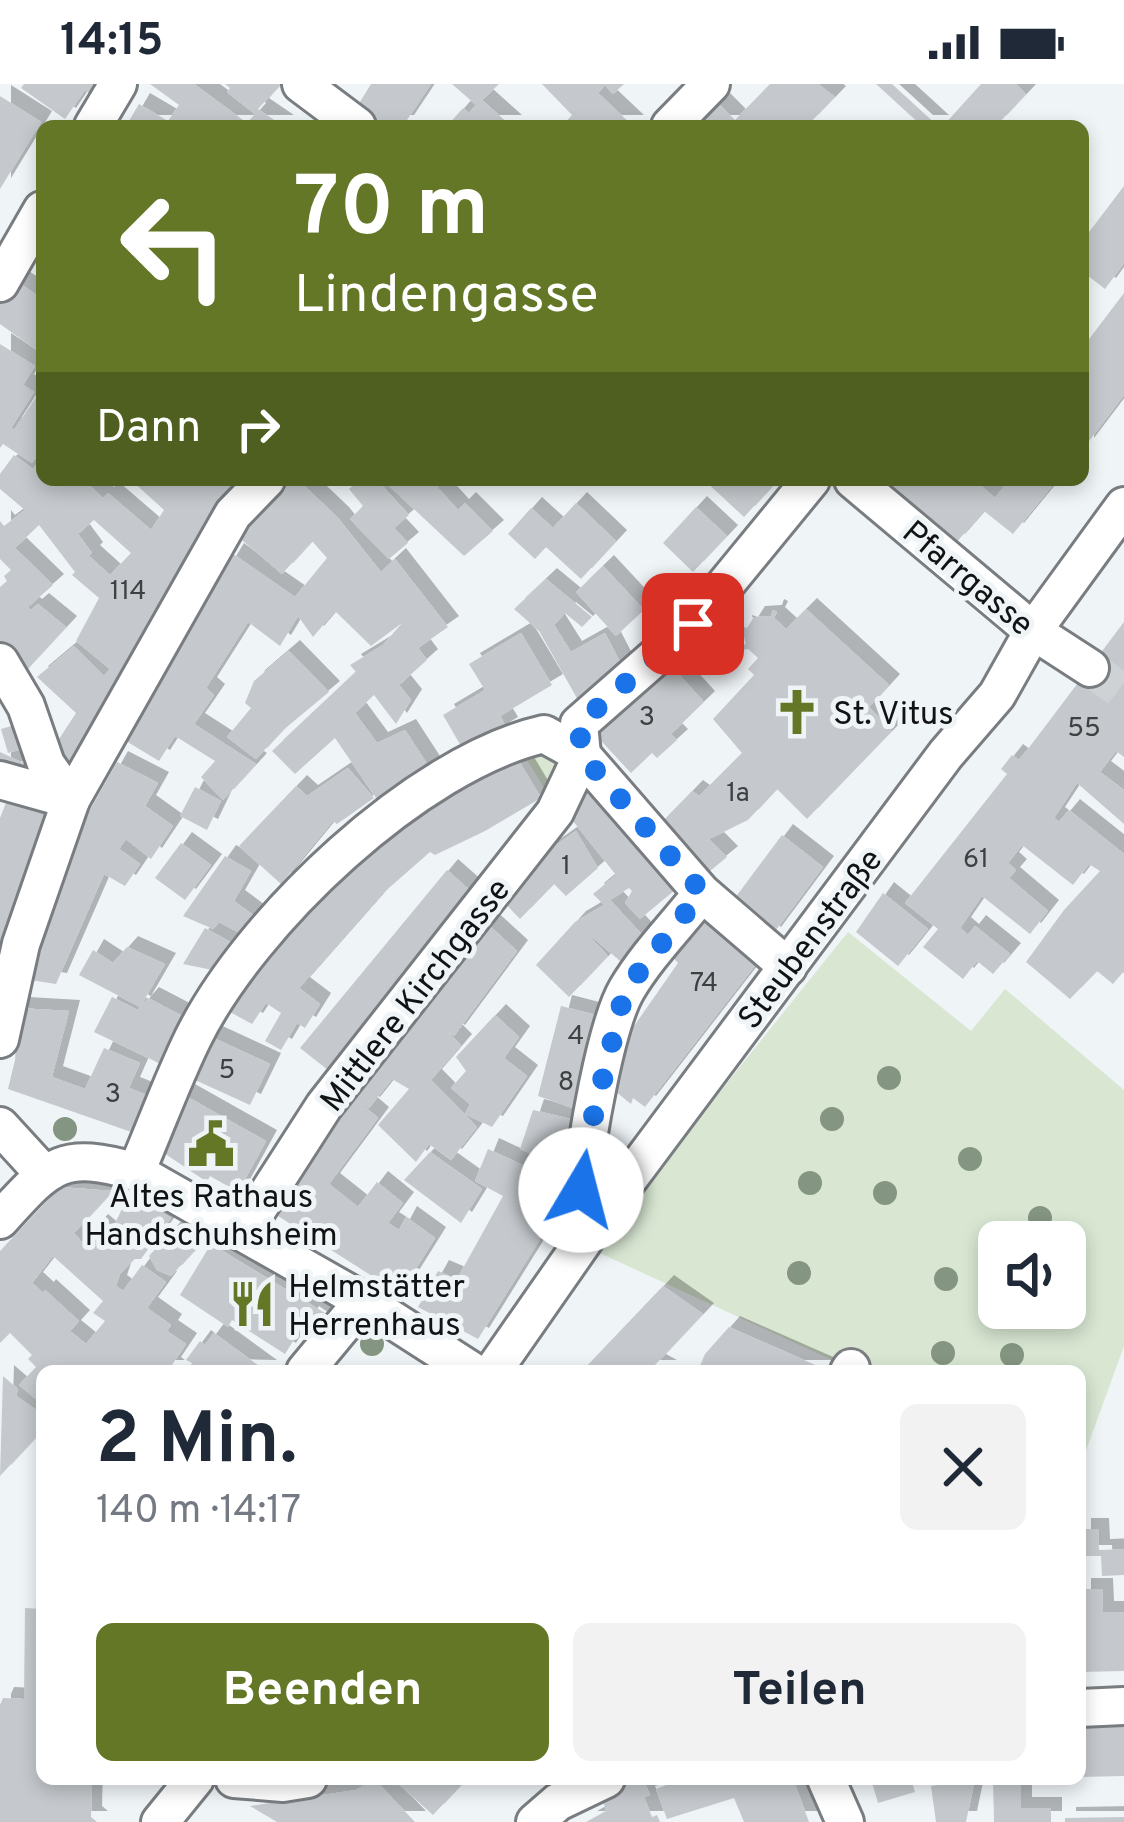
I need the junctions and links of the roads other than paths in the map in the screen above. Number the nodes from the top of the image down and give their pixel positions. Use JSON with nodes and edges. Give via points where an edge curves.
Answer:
{"nodes":[{"id":1,"x":118,"y":84,"type":"edge"},
{"id":2,"x":301,"y":84,"type":"edge"},
{"id":3,"x":711,"y":84,"type":"edge"},
{"id":4,"x":96,"y":120,"type":"edge"},
{"id":5,"x":349,"y":120,"type":"edge"},
{"id":6,"x":676,"y":120,"type":"edge"},
{"id":7,"x":36,"y":221,"type":"edge"},
{"id":8,"x":0,"y":284,"type":"edge"},
{"id":9,"x":260,"y":486,"type":"edge"},
{"id":10,"x":806,"y":486,"type":"edge"},
{"id":11,"x":860,"y":486,"type":"edge"},
{"id":12,"x":1124,"y":506,"type":"edge"},
{"id":13,"x":1033,"y":631,"type":"junction"},
{"id":14,"x":0,"y":662,"type":"edge"},
{"id":15,"x":1090,"y":668,"type":"tunnel mouth"},
{"id":16,"x":582,"y":755,"type":"junction"},
{"id":17,"x":0,"y":780,"type":"edge"},
{"id":18,"x":71,"y":800,"type":"junction"},
{"id":19,"x":702,"y":892,"type":"junction"},
{"id":20,"x":788,"y":967,"type":"junction"},
{"id":21,"x":0,"y":1039,"type":"edge"},
{"id":22,"x":0,"y":1126,"type":"edge"},
{"id":23,"x":136,"y":1172,"type":"junction"},
{"id":24,"x":44,"y":1174,"type":"junction"},
{"id":25,"x":601,"y":1216,"type":"junction"},
{"id":26,"x":0,"y":1220,"type":"edge"},
{"id":27,"x":243,"y":1232,"type":"junction"},
{"id":28,"x":363,"y":1301,"type":"junction"},
{"id":29,"x":314,"y":1361,"type":"edge"},
{"id":30,"x":463,"y":1365,"type":"edge"},
{"id":31,"x":497,"y":1365,"type":"edge"},
{"id":32,"x":1124,"y":1706,"type":"edge"},
{"id":33,"x":1086,"y":1708,"type":"edge"},
{"id":34,"x":190,"y":1785,"type":"edge"},
{"id":35,"x":593,"y":1785,"type":"edge"},
{"id":36,"x":829,"y":1785,"type":"edge"},
{"id":37,"x":160,"y":1822,"type":"edge"},
{"id":38,"x":535,"y":1822,"type":"edge"},
{"id":39,"x":845,"y":1822,"type":"edge"}],
"edges":[{"from":1,"to":4,"type":"street"},
{"from":2,"to":5,"type":"street"},
{"from":3,"to":6,"type":"street"},
{"from":7,"to":8,"type":"street"},
{"from":9,"to":18,"type":"street","via":[[233,514]]},
{"from":10,"to":16,"type":"street","name":"Mittlere Kirchgasse","via":[[693,624],[579,724]]},
{"from":11,"to":13,"type":"street","name":"Pfarrgasse"},
{"from":12,"to":13,"type":"street","name":"Steubenstraße"},
{"from":13,"to":15,"type":"street","name":"Pfarrgasse"},
{"from":13,"to":20,"type":"street","name":"Steubenstraße","via":[[997,695]]},
{"from":14,"to":18,"type":"street"},
{"from":16,"to":19,"type":"street"},
{"from":16,"to":23,"type":"street","via":[[544,734],[515,740],[403,802],[324,868],[206,1016]]},
{"from":16,"to":27,"type":"street","name":"Mittlere Kirchgasse","via":[[554,812],[324,1106]]},
{"from":17,"to":18,"type":"street"},
{"from":18,"to":21,"type":"street","via":[[21,944]]},
{"from":19,"to":20,"type":"street"},
{"from":19,"to":25,"type":"street","via":[[625,990],[611,1034],[581,1190]]},
{"from":20,"to":25,"type":"street","name":"Steubenstraße"},
{"from":22,"to":24,"type":"street"},
{"from":23,"to":24,"type":"street","via":[[88,1161]]},
{"from":23,"to":27,"type":"street"},
{"from":24,"to":26,"type":"street"},
{"from":25,"to":31,"type":"street","name":"Steubenstraße"},
{"from":27,"to":28,"type":"street"},
{"from":28,"to":29,"type":"street"},
{"from":28,"to":30,"type":"street"},
{"from":32,"to":33,"type":"street"},
{"from":34,"to":37,"type":"street"},
{"from":35,"to":38,"type":"street"},
{"from":36,"to":39,"type":"street"}]}
